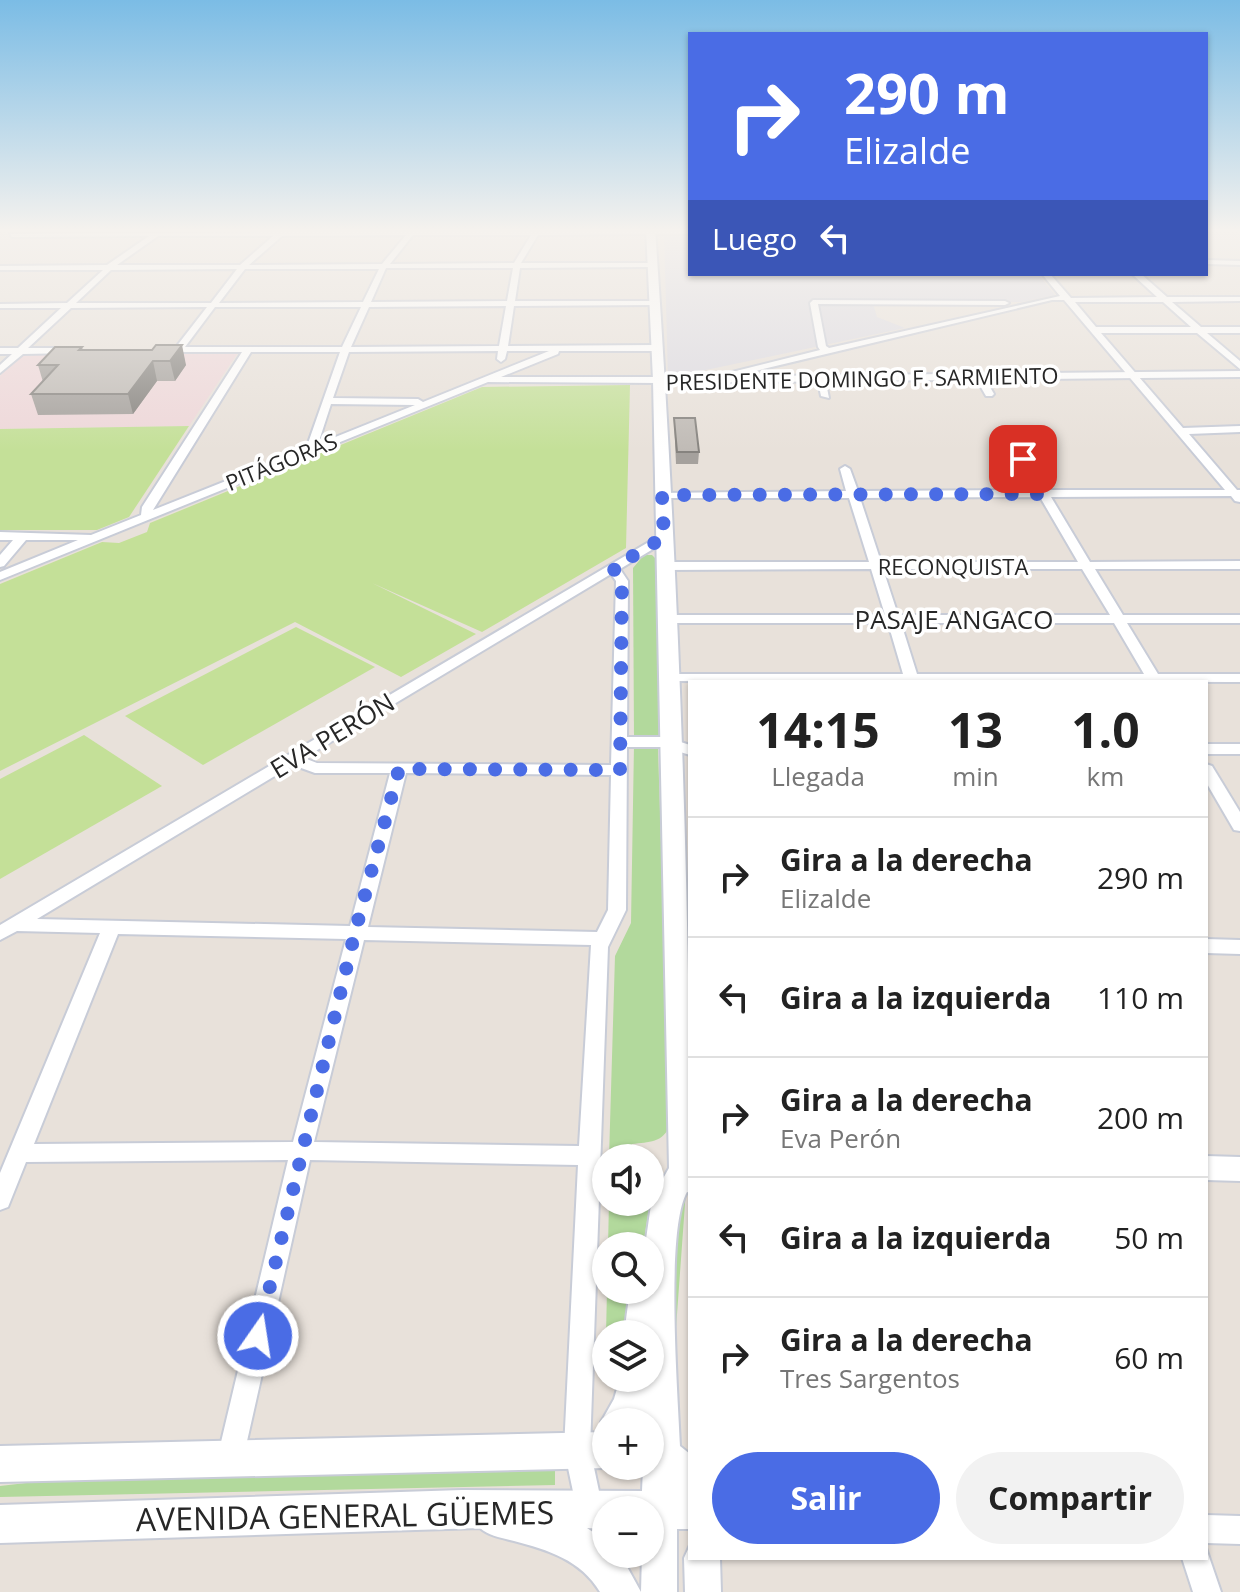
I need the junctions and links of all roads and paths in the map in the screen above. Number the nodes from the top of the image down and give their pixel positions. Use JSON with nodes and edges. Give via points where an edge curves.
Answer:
{"nodes":[{"id":1,"x":73,"y":302,"type":"edge"},
{"id":2,"x":215,"y":302,"type":"edge"},
{"id":3,"x":815,"y":302,"type":"edge"},
{"id":4,"x":836,"y":302,"type":"edge"},
{"id":5,"x":1043,"y":302,"type":"edge"},
{"id":6,"x":1070,"y":302,"type":"edge"},
{"id":7,"x":1168,"y":302,"type":"edge"},
{"id":8,"x":655,"y":303,"type":"joint"},
{"id":9,"x":367,"y":304,"type":"junction"},
{"id":10,"x":510,"y":304,"type":"junction"},
{"id":11,"x":213,"y":305,"type":"junction"},
{"id":12,"x":1023,"y":305,"type":"junction"},
{"id":13,"x":0,"y":306,"type":"edge"},
{"id":14,"x":69,"y":306,"type":"junction"},
{"id":15,"x":1095,"y":330,"type":"junction"},
{"id":16,"x":1199,"y":330,"type":"junction"},
{"id":17,"x":1240,"y":330,"type":"edge"},
{"id":18,"x":346,"y":348,"type":"junction"},
{"id":19,"x":563,"y":348,"type":"junction"},
{"id":20,"x":179,"y":349,"type":"junction"},
{"id":21,"x":249,"y":349,"type":"junction"},
{"id":22,"x":502,"y":349,"type":"junction"},
{"id":23,"x":147,"y":350,"type":"edge"},
{"id":24,"x":0,"y":351,"type":"edge"},
{"id":25,"x":22,"y":351,"type":"junction"},
{"id":26,"x":79,"y":351,"type":"edge"},
{"id":27,"x":827,"y":351,"type":"junction"},
{"id":28,"x":656,"y":353,"type":"junction"},
{"id":29,"x":1240,"y":366,"type":"edge"},
{"id":30,"x":0,"y":370,"type":"edge"},
{"id":31,"x":507,"y":370,"type":"junction"},
{"id":32,"x":1240,"y":374,"type":"edge"},
{"id":33,"x":1132,"y":375,"type":"junction"},
{"id":34,"x":980,"y":377,"type":"junction"},
{"id":35,"x":820,"y":378,"type":"junction"},
{"id":36,"x":483,"y":379,"type":"junction"},
{"id":37,"x":705,"y":380,"type":"junction"},
{"id":38,"x":656,"y":382,"type":"junction"},
{"id":39,"x":989,"y":394,"type":"dead end"},
{"id":40,"x":826,"y":396,"type":"dead end"},
{"id":41,"x":328,"y":401,"type":"junction"},
{"id":42,"x":425,"y":403,"type":"junction"},
{"id":43,"x":1240,"y":429,"type":"edge"},
{"id":44,"x":1180,"y":431,"type":"junction"},
{"id":45,"x":311,"y":449,"type":"junction"},
{"id":46,"x":1023,"y":459,"type":"dead end"},
{"id":47,"x":845,"y":469,"type":"dead end"},
{"id":48,"x":854,"y":494,"type":"junction"},
{"id":49,"x":1044,"y":494,"type":"junction"},
{"id":50,"x":662,"y":495,"type":"junction"},
{"id":51,"x":1238,"y":495,"type":"edge"},
{"id":52,"x":147,"y":516,"type":"junction"},
{"id":53,"x":0,"y":536,"type":"edge"},
{"id":54,"x":23,"y":536,"type":"junction"},
{"id":55,"x":96,"y":537,"type":"junction"},
{"id":56,"x":664,"y":537,"type":"junction"},
{"id":57,"x":0,"y":563,"type":"edge"},
{"id":58,"x":1240,"y":565,"type":"edge"},
{"id":59,"x":665,"y":566,"type":"junction"},
{"id":60,"x":877,"y":566,"type":"junction"},
{"id":61,"x":1088,"y":566,"type":"junction"},
{"id":62,"x":613,"y":568,"type":"junction"},
{"id":63,"x":0,"y":576,"type":"edge"},
{"id":64,"x":1119,"y":618,"type":"junction"},
{"id":65,"x":667,"y":619,"type":"junction"},
{"id":66,"x":894,"y":619,"type":"junction"},
{"id":67,"x":1240,"y":619,"type":"edge"},
{"id":68,"x":667,"y":678,"type":"junction"},
{"id":69,"x":1240,"y":678,"type":"edge"},
{"id":70,"x":830,"y":680,"type":"edge"},
{"id":71,"x":912,"y":680,"type":"edge"},
{"id":72,"x":1155,"y":680,"type":"edge"},
{"id":73,"x":620,"y":742,"type":"junction"},
{"id":74,"x":680,"y":747,"type":"edge"},
{"id":75,"x":1208,"y":749,"type":"edge"},
{"id":76,"x":1240,"y":749,"type":"edge"},
{"id":77,"x":292,"y":759,"type":"junction"},
{"id":78,"x":399,"y":769,"type":"junction"},
{"id":79,"x":620,"y":770,"type":"junction"},
{"id":80,"x":1208,"y":772,"type":"edge"},
{"id":81,"x":1240,"y":826,"type":"edge"},
{"id":82,"x":112,"y":927,"type":"junction"},
{"id":83,"x":7,"y":929,"type":"edge"},
{"id":84,"x":355,"y":932,"type":"junction"},
{"id":85,"x":602,"y":939,"type":"junction"},
{"id":86,"x":683,"y":939,"type":"edge"},
{"id":87,"x":1208,"y":946,"type":"edge"},
{"id":88,"x":1240,"y":947,"type":"edge"},
{"id":89,"x":301,"y":1151,"type":"junction"},
{"id":90,"x":20,"y":1153,"type":"junction"},
{"id":91,"x":590,"y":1156,"type":"junction"},
{"id":92,"x":687,"y":1166,"type":"edge"},
{"id":93,"x":1208,"y":1168,"type":"edge"},
{"id":94,"x":1240,"y":1169,"type":"edge"},
{"id":95,"x":0,"y":1200,"type":"edge"},
{"id":96,"x":661,"y":1232,"type":"edge"},
{"id":97,"x":657,"y":1304,"type":"edge"},
{"id":98,"x":595,"y":1408,"type":"edge"},
{"id":99,"x":657,"y":1408,"type":"edge"},
{"id":100,"x":592,"y":1445,"type":"edge"},
{"id":101,"x":230,"y":1459,"type":"junction"},
{"id":102,"x":664,"y":1460,"type":"edge"},
{"id":103,"x":0,"y":1464,"type":"edge"},
{"id":104,"x":664,"y":1478,"type":"edge"},
{"id":105,"x":592,"y":1480,"type":"edge"},
{"id":106,"x":688,"y":1480,"type":"edge"},
{"id":107,"x":462,"y":1509,"type":"junction"},
{"id":108,"x":675,"y":1509,"type":"edge"},
{"id":109,"x":589,"y":1510,"type":"junction"},
{"id":110,"x":0,"y":1524,"type":"edge"},
{"id":111,"x":1208,"y":1529,"type":"edge"},
{"id":112,"x":1240,"y":1530,"type":"edge"},
{"id":113,"x":702,"y":1560,"type":"edge"},
{"id":114,"x":1197,"y":1560,"type":"edge"},
{"id":115,"x":621,"y":1592,"type":"edge"},
{"id":116,"x":659,"y":1592,"type":"edge"},
{"id":117,"x":703,"y":1592,"type":"edge"},
{"id":118,"x":1207,"y":1592,"type":"edge"}],
"edges":[{"from":1,"to":14,"type":"street"},
{"from":2,"to":11,"type":"street"},
{"from":3,"to":27,"type":"street"},
{"from":4,"to":12,"type":"street"},
{"from":5,"to":12,"type":"street"},
{"from":6,"to":15,"type":"street"},
{"from":7,"to":16,"type":"street"},
{"from":8,"to":10,"type":"street"},
{"from":8,"to":28,"type":"main road"},
{"from":9,"to":10,"type":"street"},
{"from":9,"to":11,"type":"street"},
{"from":9,"to":18,"type":"street"},
{"from":10,"to":22,"type":"street"},
{"from":11,"to":14,"type":"street"},
{"from":11,"to":20,"type":"street"},
{"from":12,"to":27,"type":"street"},
{"from":13,"to":14,"type":"street"},
{"from":14,"to":25,"type":"street"},
{"from":15,"to":16,"type":"street"},
{"from":15,"to":33,"type":"street"},
{"from":16,"to":17,"type":"street"},
{"from":16,"to":29,"type":"street"},
{"from":18,"to":21,"type":"street"},
{"from":18,"to":22,"type":"street"},
{"from":18,"to":41,"type":"street"},
{"from":19,"to":22,"type":"street"},
{"from":19,"to":28,"type":"street"},
{"from":19,"to":31,"type":"street","name":"PITÁGORAS"},
{"from":20,"to":21,"type":"street"},
{"from":20,"to":23,"type":"street"},
{"from":21,"to":52,"type":"street"},
{"from":22,"to":31,"type":"street","via":[[501,364]]},
{"from":24,"to":25,"type":"street"},
{"from":25,"to":26,"type":"street"},
{"from":25,"to":30,"type":"street"},
{"from":27,"to":37,"type":"street"},
{"from":28,"to":38,"type":"main road"},
{"from":31,"to":36,"type":"street","name":"PITÁGORAS"},
{"from":32,"to":33,"type":"street","name":"PRESIDENTE DOMINGO F. SARMIENTO"},
{"from":33,"to":34,"type":"street","name":"PRESIDENTE DOMINGO F. SARMIENTO"},
{"from":33,"to":44,"type":"street"},
{"from":34,"to":35,"type":"street","name":"PRESIDENTE DOMINGO F. SARMIENTO"},
{"from":34,"to":39,"type":"street"},
{"from":35,"to":37,"type":"street","name":"PRESIDENTE DOMINGO F. SARMIENTO"},
{"from":35,"to":40,"type":"street"},
{"from":36,"to":38,"type":"street","name":"PRESIDENTE DOMINGO F. SARMIENTO"},
{"from":36,"to":42,"type":"street","name":"PITÁGORAS"},
{"from":37,"to":38,"type":"street","name":"PRESIDENTE DOMINGO F. SARMIENTO"},
{"from":38,"to":50,"type":"main road"},
{"from":41,"to":42,"type":"street"},
{"from":41,"to":45,"type":"street"},
{"from":42,"to":45,"type":"street","name":"PITÁGORAS"},
{"from":43,"to":44,"type":"street"},
{"from":44,"to":51,"type":"street"},
{"from":45,"to":52,"type":"street","name":"PITÁGORAS"},
{"from":46,"to":49,"type":"street"},
{"from":47,"to":48,"type":"street"},
{"from":48,"to":49,"type":"street"},
{"from":48,"to":50,"type":"street"},
{"from":48,"to":60,"type":"street"},
{"from":49,"to":51,"type":"street"},
{"from":49,"to":61,"type":"street"},
{"from":50,"to":56,"type":"main road"},
{"from":52,"to":55,"type":"street","name":"PITÁGORAS"},
{"from":53,"to":54,"type":"street"},
{"from":54,"to":55,"type":"street"},
{"from":54,"to":57,"type":"street"},
{"from":55,"to":63,"type":"street","name":"PITÁGORAS"},
{"from":56,"to":59,"type":"main road"},
{"from":56,"to":62,"type":"street","name":"EVA PERÓN"},
{"from":58,"to":61,"type":"street","name":"RECONQUISTA"},
{"from":59,"to":60,"type":"street","name":"RECONQUISTA"},
{"from":59,"to":65,"type":"main road"},
{"from":60,"to":61,"type":"street","name":"RECONQUISTA"},
{"from":60,"to":66,"type":"street"},
{"from":61,"to":64,"type":"street"},
{"from":62,"to":73,"type":"street","via":[[622,581]]},
{"from":62,"to":77,"type":"street","name":"EVA PERÓN"},
{"from":64,"to":66,"type":"street","name":"PASAJE ANGACO"},
{"from":64,"to":67,"type":"street","name":"PASAJE ANGACO"},
{"from":64,"to":72,"type":"street"},
{"from":65,"to":66,"type":"street","name":"PASAJE ANGACO"},
{"from":65,"to":68,"type":"main road"},
{"from":66,"to":71,"type":"street"},
{"from":68,"to":70,"type":"street"},
{"from":68,"to":74,"type":"main road"},
{"from":69,"to":72,"type":"street"},
{"from":73,"to":74,"type":"street"},
{"from":73,"to":79,"type":"street"},
{"from":74,"to":86,"type":"main road"},
{"from":75,"to":76,"type":"street"},
{"from":77,"to":78,"type":"street","via":[[315,768]]},
{"from":77,"to":83,"type":"street","name":"EVA PERÓN"},
{"from":78,"to":79,"type":"street"},
{"from":78,"to":84,"type":"street"},
{"from":79,"to":85,"type":"street","via":[[617,910]]},
{"from":80,"to":81,"type":"street"},
{"from":82,"to":83,"type":"street"},
{"from":82,"to":84,"type":"street"},
{"from":82,"to":90,"type":"street"},
{"from":84,"to":85,"type":"street"},
{"from":84,"to":89,"type":"street"},
{"from":85,"to":91,"type":"street"},
{"from":86,"to":92,"type":"main road"},
{"from":87,"to":88,"type":"street"},
{"from":89,"to":90,"type":"street"},
{"from":89,"to":91,"type":"street"},
{"from":89,"to":101,"type":"street"},
{"from":90,"to":95,"type":"street"},
{"from":91,"to":98,"type":"street"},
{"from":92,"to":96,"type":"main road","via":[[667,1198]]},
{"from":93,"to":94,"type":"street"},
{"from":97,"to":99,"type":"main road"},
{"from":100,"to":101,"type":"main road","name":"AVENIDA GENERAL GÜEMES"},
{"from":101,"to":103,"type":"main road","name":"AVENIDA GENERAL GÜEMES"},
{"from":102,"to":106,"type":"main road"},
{"from":104,"to":108,"type":"main road"},
{"from":105,"to":109,"type":"street"},
{"from":107,"to":109,"type":"main road","name":"AVENIDA GENERAL GÜEMES"},
{"from":107,"to":110,"type":"main road","name":"AVENIDA GENERAL GÜEMES"},
{"from":107,"to":115,"type":"main road","via":[[579,1543],[607,1567]]},
{"from":108,"to":109,"type":"main road","name":"AVENIDA GENERAL GÜEMES"},
{"from":108,"to":116,"type":"street"},
{"from":111,"to":112,"type":"street"},
{"from":113,"to":117,"type":"street"},
{"from":114,"to":118,"type":"street"}]}
